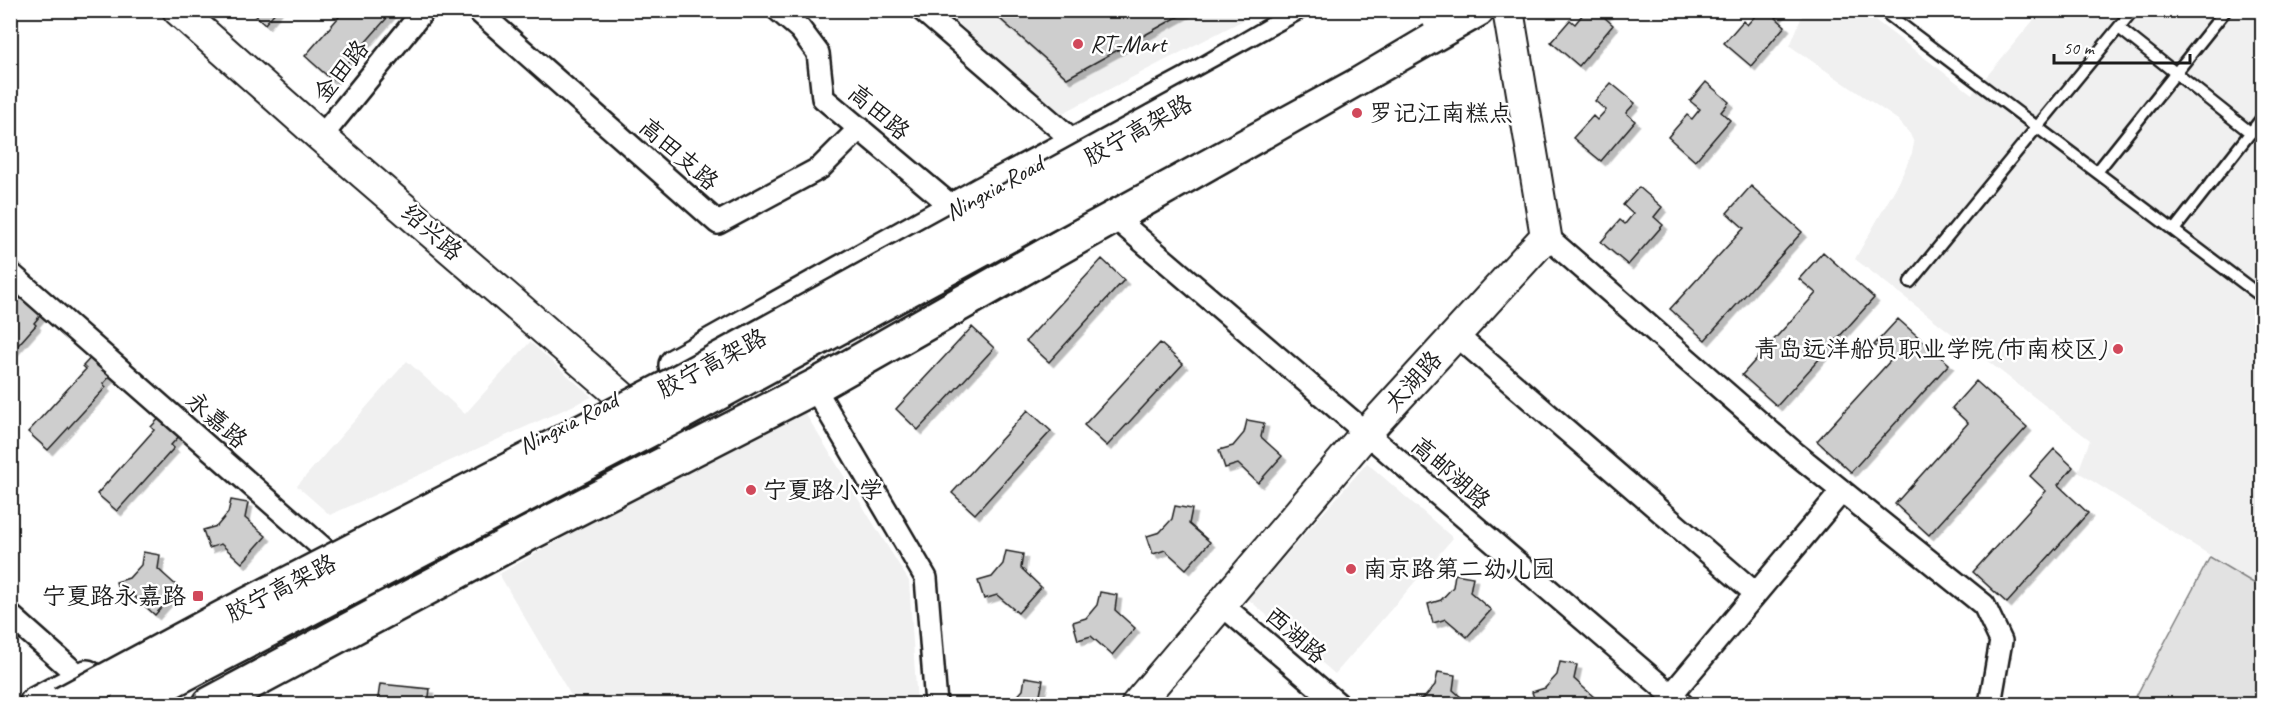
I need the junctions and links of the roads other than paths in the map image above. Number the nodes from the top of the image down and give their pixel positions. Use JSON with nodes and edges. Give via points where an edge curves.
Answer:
{"nodes":[{"id":1,"x":178,"y":10,"type":"edge"},
{"id":2,"x":424,"y":10,"type":"edge"},
{"id":3,"x":477,"y":10,"type":"edge"},
{"id":4,"x":778,"y":10,"type":"edge"},
{"id":5,"x":922,"y":10,"type":"edge"},
{"id":6,"x":1316,"y":10,"type":"edge"},
{"id":7,"x":1356,"y":10,"type":"edge"},
{"id":8,"x":1415,"y":10,"type":"edge"},
{"id":9,"x":1477,"y":10,"type":"edge"},
{"id":10,"x":1508,"y":10,"type":"edge"},
{"id":11,"x":1882,"y":10,"type":"edge"},
{"id":12,"x":2133,"y":10,"type":"edge"},
{"id":13,"x":2226,"y":10,"type":"edge"},
{"id":14,"x":2119,"y":28,"type":"junction"},
{"id":15,"x":2176,"y":74,"type":"junction"},
{"id":16,"x":2262,"y":118,"type":"edge"},
{"id":17,"x":860,"y":128,"type":"junction"},
{"id":18,"x":2038,"y":128,"type":"junction"},
{"id":19,"x":2251,"y":133,"type":"junction"},
{"id":20,"x":321,"y":137,"type":"junction"},
{"id":21,"x":1076,"y":143,"type":"junction"},
{"id":22,"x":2097,"y":172,"type":"junction"},
{"id":23,"x":955,"y":209,"type":"junction"},
{"id":24,"x":1113,"y":216,"type":"junction"},
{"id":25,"x":2174,"y":230,"type":"junction"},
{"id":26,"x":1546,"y":236,"type":"junction"},
{"id":27,"x":10,"y":273,"type":"edge"},
{"id":28,"x":1910,"y":282,"type":"dead end"},
{"id":29,"x":2262,"y":297,"type":"edge"},
{"id":30,"x":1455,"y":334,"type":"junction"},
{"id":31,"x":814,"y":387,"type":"junction"},
{"id":32,"x":621,"y":395,"type":"junction"},
{"id":33,"x":1365,"y":434,"type":"junction"},
{"id":34,"x":687,"y":453,"type":"junction"},
{"id":35,"x":1842,"y":491,"type":"junction"},
{"id":36,"x":323,"y":548,"type":"junction"},
{"id":37,"x":1755,"y":593,"type":"junction"},
{"id":38,"x":1221,"y":604,"type":"junction"},
{"id":39,"x":390,"y":607,"type":"junction"},
{"id":40,"x":10,"y":615,"type":"edge"},
{"id":41,"x":82,"y":679,"type":"junction"},
{"id":42,"x":1676,"y":700,"type":"edge"},
{"id":43,"x":36,"y":705,"type":"edge"},
{"id":44,"x":62,"y":705,"type":"edge"},
{"id":45,"x":110,"y":705,"type":"edge"},
{"id":46,"x":127,"y":705,"type":"edge"},
{"id":47,"x":210,"y":705,"type":"edge"},
{"id":48,"x":936,"y":705,"type":"edge"},
{"id":49,"x":1137,"y":705,"type":"edge"},
{"id":50,"x":1338,"y":705,"type":"edge"},
{"id":51,"x":1990,"y":705,"type":"edge"}],
"edges":[{"from":1,"to":20,"type":"street","name":"绍兴路"},
{"from":2,"to":20,"type":"street","name":"金田路"},
{"from":3,"to":17,"type":"street","name":"高田支路","via":[[718,223],[820,168]]},
{"from":4,"to":17,"type":"street","name":"高田路","via":[[800,28],[818,53],[823,98]]},
{"from":5,"to":21,"type":"street"},
{"from":6,"to":21,"type":"main road","name":"Ningxia Road"},
{"from":7,"to":44,"type":"main road","name":"胶宁高架路","bridge":true,"via":[[669,387]]},
{"from":8,"to":46,"type":"main road","name":"胶宁高架路","bridge":true,"via":[[1256,101],[704,401]]},
{"from":9,"to":24,"type":"main road"},
{"from":10,"to":26,"type":"street"},
{"from":11,"to":18,"type":"lane"},
{"from":12,"to":14,"type":"lane"},
{"from":13,"to":15,"type":"lane"},
{"from":14,"to":15,"type":"lane"},
{"from":14,"to":18,"type":"lane"},
{"from":15,"to":19,"type":"lane"},
{"from":15,"to":22,"type":"lane"},
{"from":16,"to":19,"type":"lane"},
{"from":17,"to":23,"type":"street","name":"高田路"},
{"from":18,"to":22,"type":"lane"},
{"from":18,"to":28,"type":"lane"},
{"from":19,"to":25,"type":"lane"},
{"from":20,"to":32,"type":"street","name":"绍兴路"},
{"from":21,"to":23,"type":"main road","name":"Ningxia Road"},
{"from":21,"to":24,"type":"street","name":"高邮湖路"},
{"from":22,"to":25,"type":"lane"},
{"from":23,"to":32,"type":"main road","name":"Ningxia Road"},
{"from":24,"to":31,"type":"main road"},
{"from":24,"to":33,"type":"street","name":"高邮湖路"},
{"from":25,"to":29,"type":"lane"},
{"from":26,"to":30,"type":"street","name":"太湖路"},
{"from":26,"to":35,"type":"street"},
{"from":27,"to":36,"type":"street","name":"永嘉路"},
{"from":30,"to":33,"type":"street","name":"太湖路"},
{"from":30,"to":37,"type":"street"},
{"from":31,"to":34,"type":"main road"},
{"from":31,"to":48,"type":"street","via":[[926,578]]},
{"from":32,"to":34,"type":"street","name":"绍兴路"},
{"from":32,"to":36,"type":"main road","name":"Ningxia Road"},
{"from":33,"to":38,"type":"street","name":"太湖路"},
{"from":33,"to":42,"type":"street","name":"高邮湖路"},
{"from":34,"to":39,"type":"main road"},
{"from":35,"to":37,"type":"street"},
{"from":35,"to":51,"type":"street","via":[[1984,605],[2001,641]]},
{"from":36,"to":39,"type":"street","name":"永嘉路"},
{"from":36,"to":41,"type":"main road","name":"Ningxia Road"},
{"from":37,"to":42,"type":"street"},
{"from":38,"to":49,"type":"street","name":"太湖路"},
{"from":38,"to":50,"type":"street","name":"西湖路"},
{"from":39,"to":47,"type":"main road"},
{"from":40,"to":41,"type":"street"},
{"from":41,"to":43,"type":"main road","name":"Ningxia Road"},
{"from":41,"to":45,"type":"street"}]}
